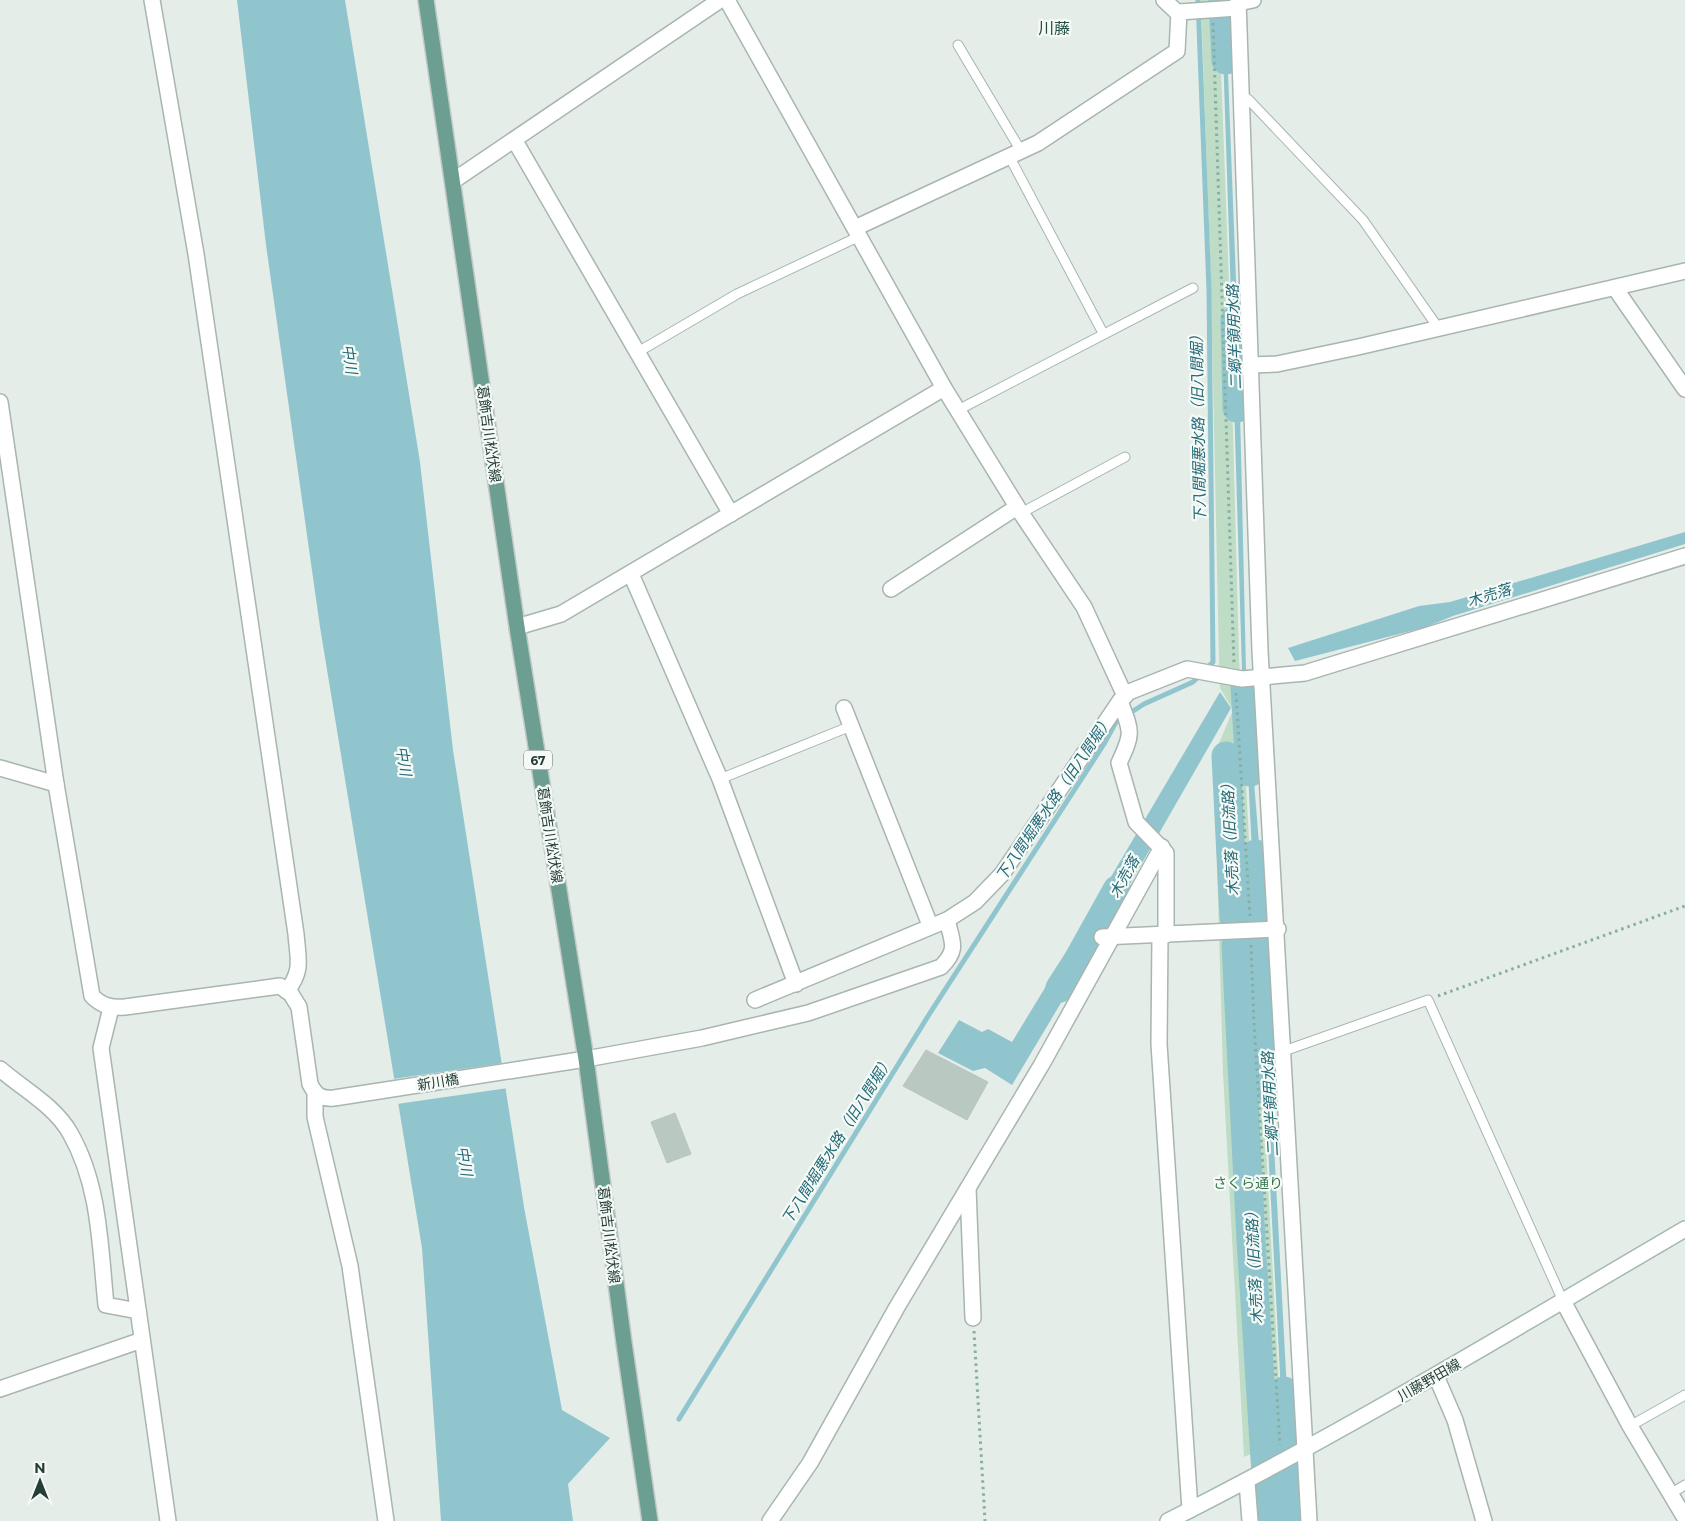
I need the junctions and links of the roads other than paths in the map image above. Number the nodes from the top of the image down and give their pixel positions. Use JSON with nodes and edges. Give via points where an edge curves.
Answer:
{"nodes":[{"id":1,"x":152,"y":0,"type":"edge"},
{"id":2,"x":426,"y":0,"type":"edge"},
{"id":3,"x":720,"y":0,"type":"edge"},
{"id":4,"x":727,"y":0,"type":"edge"},
{"id":5,"x":1164,"y":0,"type":"edge"},
{"id":6,"x":1253,"y":0,"type":"edge"},
{"id":7,"x":1226,"y":7,"type":"edge"},
{"id":8,"x":1179,"y":13,"type":"junction"},
{"id":9,"x":958,"y":45,"type":"dead end"},
{"id":10,"x":1240,"y":94,"type":"junction"},
{"id":11,"x":515,"y":140,"type":"junction"},
{"id":12,"x":1015,"y":154,"type":"junction"},
{"id":13,"x":452,"y":181,"type":"junction"},
{"id":14,"x":858,"y":232,"type":"junction"},
{"id":15,"x":1685,"y":271,"type":"edge"},
{"id":16,"x":1193,"y":288,"type":"dead end"},
{"id":17,"x":1615,"y":288,"type":"junction"},
{"id":18,"x":1438,"y":329,"type":"junction"},
{"id":19,"x":1103,"y":333,"type":"junction"},
{"id":20,"x":638,"y":352,"type":"junction"},
{"id":21,"x":1251,"y":365,"type":"junction"},
{"id":22,"x":944,"y":388,"type":"junction"},
{"id":23,"x":1685,"y":389,"type":"edge"},
{"id":24,"x":0,"y":408,"type":"edge"},
{"id":25,"x":958,"y":410,"type":"junction"},
{"id":26,"x":1125,"y":457,"type":"dead end"},
{"id":27,"x":1019,"y":510,"type":"junction"},
{"id":28,"x":731,"y":514,"type":"junction"},
{"id":29,"x":1685,"y":556,"type":"edge"},
{"id":30,"x":631,"y":574,"type":"junction"},
{"id":31,"x":892,"y":589,"type":"dead end"},
{"id":32,"x":517,"y":626,"type":"junction"},
{"id":33,"x":1242,"y":678,"type":"junction"},
{"id":34,"x":1123,"y":699,"type":"junction"},
{"id":35,"x":844,"y":708,"type":"dead end"},
{"id":36,"x":851,"y":726,"type":"junction"},
{"id":37,"x":0,"y":768,"type":"edge"},
{"id":38,"x":720,"y":779,"type":"junction"},
{"id":39,"x":56,"y":784,"type":"junction"},
{"id":40,"x":1162,"y":847,"type":"junction"},
{"id":41,"x":947,"y":920,"type":"junction"},
{"id":42,"x":930,"y":925,"type":"junction"},
{"id":43,"x":1278,"y":929,"type":"junction"},
{"id":44,"x":1163,"y":935,"type":"junction"},
{"id":45,"x":1106,"y":936,"type":"junction"},
{"id":46,"x":796,"y":984,"type":"junction"},
{"id":47,"x":287,"y":991,"type":"junction"},
{"id":48,"x":755,"y":1000,"type":"dead end"},
{"id":49,"x":111,"y":1008,"type":"junction"},
{"id":50,"x":1284,"y":1052,"type":"junction"},
{"id":51,"x":586,"y":1059,"type":"junction"},
{"id":52,"x":0,"y":1069,"type":"edge"},
{"id":53,"x":315,"y":1094,"type":"junction"},
{"id":54,"x":968,"y":1188,"type":"junction"},
{"id":55,"x":1685,"y":1229,"type":"edge"},
{"id":56,"x":1563,"y":1300,"type":"junction"},
{"id":57,"x":138,"y":1310,"type":"junction"},
{"id":58,"x":973,"y":1318,"type":"road end"},
{"id":59,"x":142,"y":1340,"type":"junction"},
{"id":60,"x":1436,"y":1376,"type":"junction"},
{"id":61,"x":0,"y":1389,"type":"edge"},
{"id":62,"x":1685,"y":1395,"type":"edge"},
{"id":63,"x":1630,"y":1426,"type":"junction"},
{"id":64,"x":1300,"y":1453,"type":"junction"},
{"id":65,"x":1250,"y":1480,"type":"junction"},
{"id":66,"x":1685,"y":1485,"type":"edge"},
{"id":67,"x":1670,"y":1494,"type":"junction"},
{"id":68,"x":1190,"y":1510,"type":"junction"},
{"id":69,"x":1685,"y":1518,"type":"edge"},
{"id":70,"x":168,"y":1521,"type":"edge"},
{"id":71,"x":386,"y":1521,"type":"edge"},
{"id":72,"x":650,"y":1521,"type":"edge"},
{"id":73,"x":770,"y":1521,"type":"edge"},
{"id":74,"x":1168,"y":1521,"type":"edge"},
{"id":75,"x":1250,"y":1521,"type":"edge"},
{"id":76,"x":1310,"y":1521,"type":"edge"},
{"id":77,"x":1484,"y":1521,"type":"edge"}],
"edges":[{"from":1,"to":47,"type":"street","via":[[196,254],[296,934],[297,978]]},
{"from":2,"to":13,"type":"main road","name":"葛飾吉川松伏線","number":"67"},
{"from":3,"to":11,"type":"street"},
{"from":4,"to":14,"type":"street"},
{"from":5,"to":8,"type":"street"},
{"from":6,"to":7,"type":"street"},
{"from":7,"to":8,"type":"street"},
{"from":7,"to":10,"type":"street"},
{"from":8,"to":12,"type":"street","via":[[1177,51],[1038,143]]},
{"from":9,"to":12,"type":"lane"},
{"from":10,"to":18,"type":"lane","via":[[1363,220]]},
{"from":10,"to":21,"type":"street"},
{"from":11,"to":13,"type":"street"},
{"from":11,"to":20,"type":"street"},
{"from":12,"to":14,"type":"street"},
{"from":12,"to":19,"type":"lane"},
{"from":13,"to":32,"type":"main road","name":"葛飾吉川松伏線","number":"67"},
{"from":14,"to":20,"type":"lane","via":[[737,294]]},
{"from":14,"to":22,"type":"street"},
{"from":15,"to":17,"type":"street"},
{"from":16,"to":19,"type":"lane"},
{"from":17,"to":18,"type":"street"},
{"from":17,"to":23,"type":"street"},
{"from":18,"to":21,"type":"street","via":[[1277,364]]},
{"from":19,"to":25,"type":"lane"},
{"from":20,"to":28,"type":"street"},
{"from":21,"to":33,"type":"street","via":[[1260,632]]},
{"from":22,"to":25,"type":"street"},
{"from":22,"to":28,"type":"street"},
{"from":24,"to":39,"type":"street"},
{"from":25,"to":27,"type":"street"},
{"from":26,"to":27,"type":"lane"},
{"from":27,"to":31,"type":"street"},
{"from":27,"to":34,"type":"street","via":[[1084,607]]},
{"from":28,"to":30,"type":"street"},
{"from":29,"to":33,"type":"street","via":[[1305,673]]},
{"from":30,"to":32,"type":"street","via":[[561,614]]},
{"from":30,"to":38,"type":"street"},
{"from":32,"to":51,"type":"main road","name":"葛飾吉川松伏線","number":"67"},
{"from":33,"to":34,"type":"street","via":[[1187,670],[1129,692]]},
{"from":33,"to":43,"type":"street"},
{"from":34,"to":40,"type":"street","via":[[1131,730],[1118,763],[1136,822]]},
{"from":34,"to":41,"type":"street","via":[[1002,874],[975,902]]},
{"from":35,"to":36,"type":"street"},
{"from":36,"to":38,"type":"lane"},
{"from":36,"to":42,"type":"street"},
{"from":37,"to":39,"type":"street"},
{"from":38,"to":46,"type":"street"},
{"from":39,"to":49,"type":"street","via":[[92,996]]},
{"from":40,"to":44,"type":"street","via":[[1166,853]]},
{"from":40,"to":45,"type":"street"},
{"from":41,"to":42,"type":"street"},
{"from":41,"to":51,"type":"street","name":"新川橋","via":[[954,948],[951,957],[941,967],[808,1013],[702,1038]]},
{"from":42,"to":46,"type":"street"},
{"from":43,"to":44,"type":"street"},
{"from":43,"to":50,"type":"street"},
{"from":44,"to":45,"type":"street"},
{"from":44,"to":68,"type":"street","via":[[1158,1044]]},
{"from":45,"to":54,"type":"street","via":[[1042,1064]]},
{"from":46,"to":48,"type":"street"},
{"from":47,"to":49,"type":"street","via":[[280,986],[266,986]]},
{"from":47,"to":53,"type":"street","via":[[299,1007],[306,1069]]},
{"from":49,"to":57,"type":"street","via":[[101,1048]]},
{"from":50,"to":56,"type":"lane","via":[[1428,1000]]},
{"from":50,"to":64,"type":"street"},
{"from":51,"to":53,"type":"street","name":"新川橋","via":[[334,1098]]},
{"from":51,"to":72,"type":"main road","name":"葛飾吉川松伏線","number":"67"},
{"from":52,"to":57,"type":"street","via":[[48,1107],[70,1133],[93,1186],[106,1305]]},
{"from":53,"to":71,"type":"street","via":[[315,1117],[350,1266]]},
{"from":54,"to":58,"type":"street"},
{"from":54,"to":73,"type":"street","via":[[810,1463]]},
{"from":55,"to":56,"type":"street","name":"川藤野田線"},
{"from":56,"to":60,"type":"street","name":"川藤野田線"},
{"from":56,"to":63,"type":"street"},
{"from":57,"to":59,"type":"street"},
{"from":59,"to":61,"type":"street"},
{"from":59,"to":70,"type":"street"},
{"from":60,"to":64,"type":"street","name":"川藤野田線"},
{"from":60,"to":77,"type":"street","via":[[1454,1420]]},
{"from":62,"to":63,"type":"lane"},
{"from":63,"to":67,"type":"street"},
{"from":64,"to":65,"type":"street","name":"川藤野田線"},
{"from":64,"to":76,"type":"street"},
{"from":65,"to":68,"type":"street","name":"川藤野田線"},
{"from":65,"to":75,"type":"street"},
{"from":66,"to":67,"type":"lane"},
{"from":67,"to":69,"type":"street"},
{"from":68,"to":74,"type":"street","name":"川藤野田線"}]}
